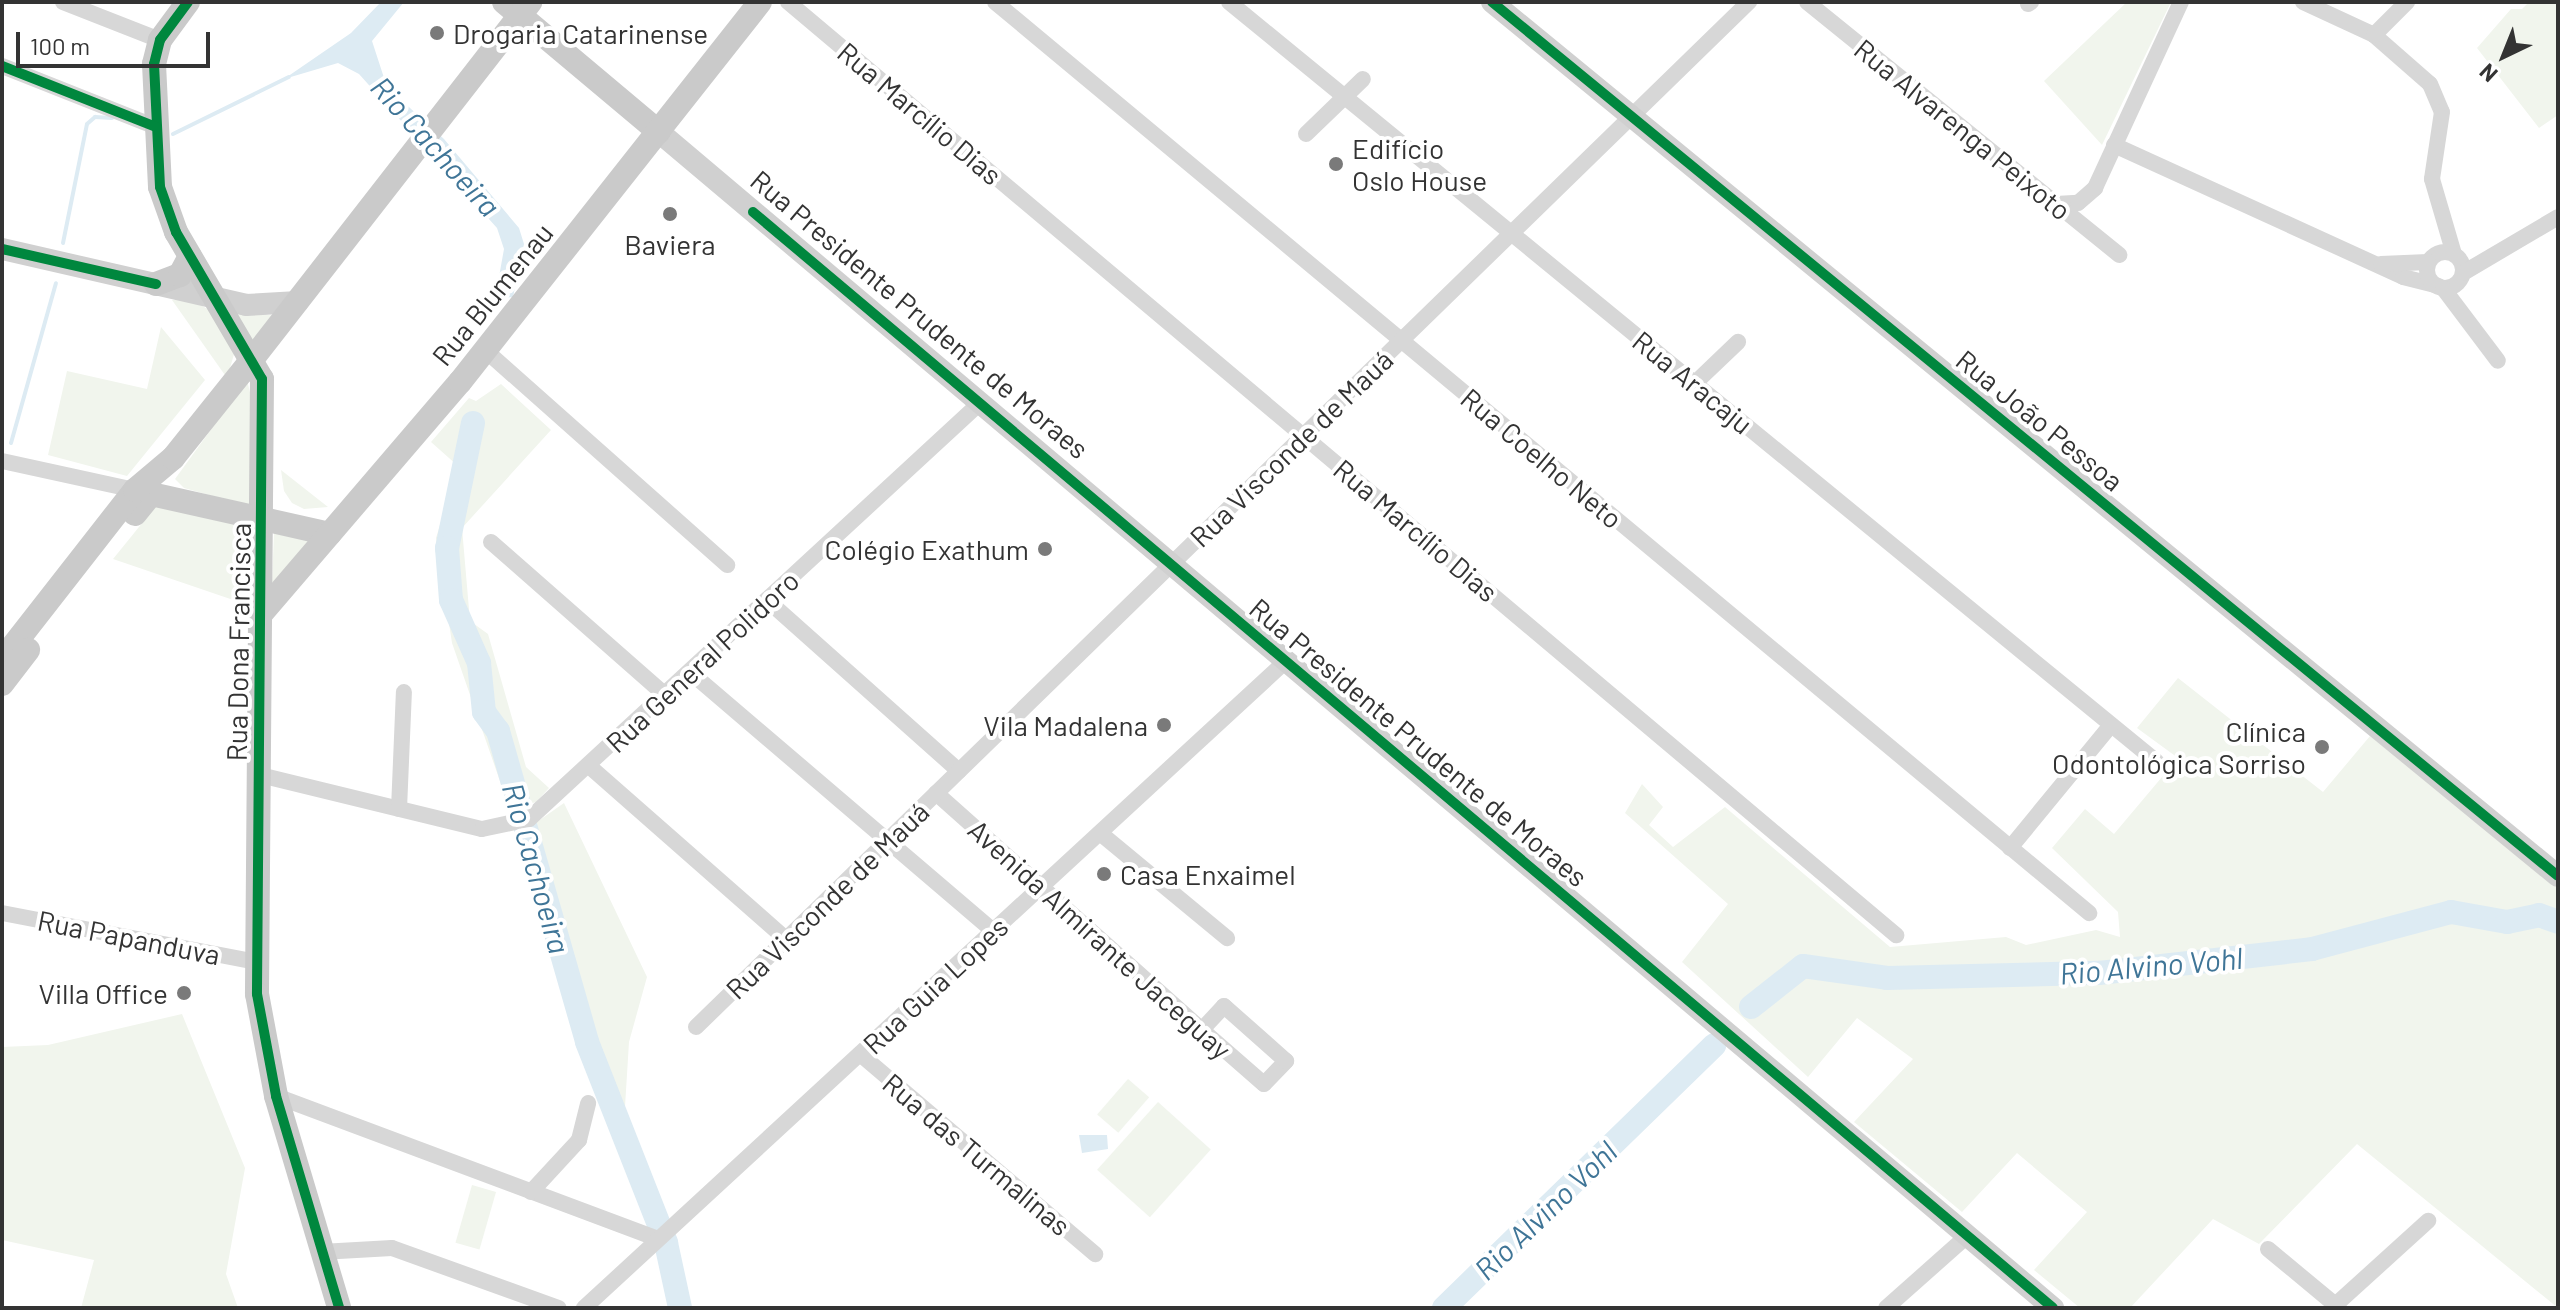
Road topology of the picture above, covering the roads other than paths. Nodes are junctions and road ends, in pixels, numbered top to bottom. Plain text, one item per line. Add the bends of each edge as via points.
1 (63, 2) edge
2 (188, 2) edge
3 (760, 2) edge
4 (788, 2) edge
5 (995, 2) edge
6 (1229, 2) edge
7 (1492, 2) edge
8 (1749, 2) edge
9 (1807, 2) edge
10 (2181, 2) edge
11 (2303, 2) edge
12 (2407, 2) edge
13 (518, 6) edge
14 (2374, 35) junction
15 (160, 40) junction
16 (2, 66) edge
17 (1363, 79) dead end
18 (1345, 97) junction
19 (1632, 117) junction
20 (156, 127) junction
21 (659, 132) junction
22 (1306, 134) dead end
23 (2114, 145) junction
24 (2056, 204) junction
25 (2441, 216) junction
26 (2558, 217) edge
27 (1511, 234) junction
28 (2, 249) edge
29 (2119, 255) dead end
30 (190, 256) junction
31 (2433, 258) junction
32 (2380, 264) junction
33 (2460, 266) junction
34 (156, 284) junction
35 (2440, 287) junction
36 (217, 298) junction
37 (298, 302) junction
38 (2469, 325) junction
39 (1401, 341) junction
40 (1738, 342) dead end
41 (485, 350) junction
42 (254, 357) junction
43 (2498, 361) dead end
44 (1694, 384) junction
45 (980, 403) junction
46 (1303, 436) junction
47 (2, 461) edge
48 (150, 494) junction
49 (263, 519) junction
50 (330, 534) junction
51 (491, 542) dead end
52 (1171, 564) junction
53 (727, 565) dead end
54 (767, 600) junction
55 (261, 614) junction
56 (2, 660) edge
57 (1286, 661) junction
58 (690, 672) junction
59 (2, 684) edge
60 (404, 692) dead end
61 (665, 695) junction
62 (2111, 725) junction
63 (2157, 762) dead end
64 (589, 766) junction
65 (959, 771) junction
66 (260, 775) junction
67 (936, 793) junction
68 (399, 809) junction
69 (1100, 833) junction
70 (887, 841) junction
71 (2010, 848) junction
72 (2558, 876) edge
73 (1041, 887) junction
74 (2, 913) edge
75 (2089, 913) dead end
76 (993, 931) junction
77 (1896, 935) dead end
78 (1227, 938) dead end
79 (786, 939) junction
80 (257, 962) junction
81 (696, 1027) dead end
82 (1202, 1030) junction
83 (860, 1054) junction
84 (276, 1096) junction
85 (588, 1103) dead end
86 (531, 1192) junction
87 (2428, 1221) dead end
88 (663, 1235) junction
89 (1967, 1236) junction
90 (2268, 1249) dead end
91 (321, 1252) junction
92 (1095, 1254) dead end
93 (594, 1306) edge
94 (2335, 1307) edge
95 (339, 1308) edge
96 (559, 1308) edge
97 (1886, 1308) edge
98 (2053, 1308) edge

1 - 15 street
2 - 15 main road, Rua Dona Francisca
3 - 21 main road, Rua Blumenau
4 - 46 street, Rua Marcílio Dias
5 - 39 street, Rua Coelho Neto
6 - 18 street, Rua Aracaju
7 - 19 main road, Rua João Pessoa
8 - 19 street, Rua Visconde de Mauá
9 - 24 street, Rua Alvarenga Peixoto
10 - 23 street
11 - 14 street
12 - 14 street
13 - 21 main road, Rua Presidente Prudente de Moraes
13 - 37 main road via 437,123
14 - 25 street via 2416,67 2440,101 2432,179
15 - 20 main road, Rua Dona Francisca via 154,64
16 - 20 street
17 - 18 street
18 - 22 street
18 - 27 street, Rua Aracaju
19 - 27 street, Rua Visconde de Mauá
19 - 72 main road, Rua João Pessoa
20 - 30 main road, Rua Dona Francisca via 164,203
21 - 41 main road, Rua Blumenau
21 - 45 main road, Rua Presidente Prudente de Moraes
23 - 24 street via 2087,198
23 - 32 street
24 - 29 street, Rua Alvarenga Peixoto
25 - 31 street
25 - 33 street
26 - 33 street via 2502,251
27 - 39 street, Rua Visconde de Mauá
27 - 44 street, Rua Aracaju
28 - 34 main road
30 - 34 main road via 180,275
30 - 36 main road, Rua Dona Francisca
31 - 32 street
31 - 33 street
31 - 35 street via 2427,273
32 - 35 street
33 - 35 street
33 - 38 street
34 - 36 main road
35 - 38 street
36 - 37 main road via 258,306
36 - 42 main road, Rua Dona Francisca
37 - 42 main road
38 - 43 street
39 - 46 street, Rua Visconde de Mauá
39 - 71 street, Rua Coelho Neto
40 - 44 street
41 - 50 main road, Rua Blumenau
41 - 53 street
42 - 48 main road
42 - 49 main road, Rua Dona Francisca via 265,401
44 - 62 street, Rua Aracaju
45 - 52 main road, Rua Presidente Prudente de Moraes
45 - 54 street, Rua General Polidoro
46 - 52 street, Rua Visconde de Mauá
46 - 77 street, Rua Marcílio Dias
47 - 48 street
48 - 49 main road
48 - 56 main road
48 - 59 main road
49 - 50 main road
49 - 55 main road, Rua Dona Francisca
50 - 55 main road, Rua Blumenau
51 - 61 street
52 - 57 main road, Rua Presidente Prudente de Moraes
52 - 65 street, Rua Visconde de Mauá
54 - 58 street, Rua General Polidoro
54 - 65 street
55 - 66 main road, Rua Dona Francisca
57 - 69 street, Rua Guia Lopes
57 - 89 main road, Rua Presidente Prudente de Moraes
58 - 61 street, Rua General Polidoro
58 - 70 street
60 - 68 street
61 - 64 street, Rua General Polidoro
62 - 63 street, Rua Aracaju
62 - 71 street
64 - 68 street, Rua General Polidoro via 524,821 482,829
64 - 79 street
65 - 67 street, Rua Visconde de Mauá
66 - 68 street
66 - 80 main road, Rua Dona Francisca
67 - 70 street, Rua Visconde de Mauá
67 - 73 street, Avenida Almirante Jaceguay
69 - 73 street, Rua Guia Lopes
69 - 78 street
70 - 76 street
70 - 79 street, Rua Visconde de Mauá
71 - 75 street, Rua Coelho Neto
73 - 76 street, Rua Guia Lopes
73 - 82 street, Avenida Almirante Jaceguay
74 - 80 street, Rua Papanduva
76 - 83 street, Rua Guia Lopes
79 - 81 street, Rua Visconde de Mauá
80 - 84 main road, Rua Dona Francisca via 260,1016
82 - 82 street, Avenida Almirante Jaceguay via 1264,1084 1286,1061 1224,1006
83 - 88 street, Rua Guia Lopes
83 - 92 street, Rua das Turmalinas
84 - 86 street
84 - 91 main road, Rua Dona Francisca
85 - 86 street via 579,1140
86 - 88 street
87 - 94 street
88 - 93 street, Rua Guia Lopes
89 - 97 street
89 - 98 main road, Rua Presidente Prudente de Moraes
90 - 94 street
91 - 95 main road, Rua Dona Francisca
91 - 96 street via 392,1248

